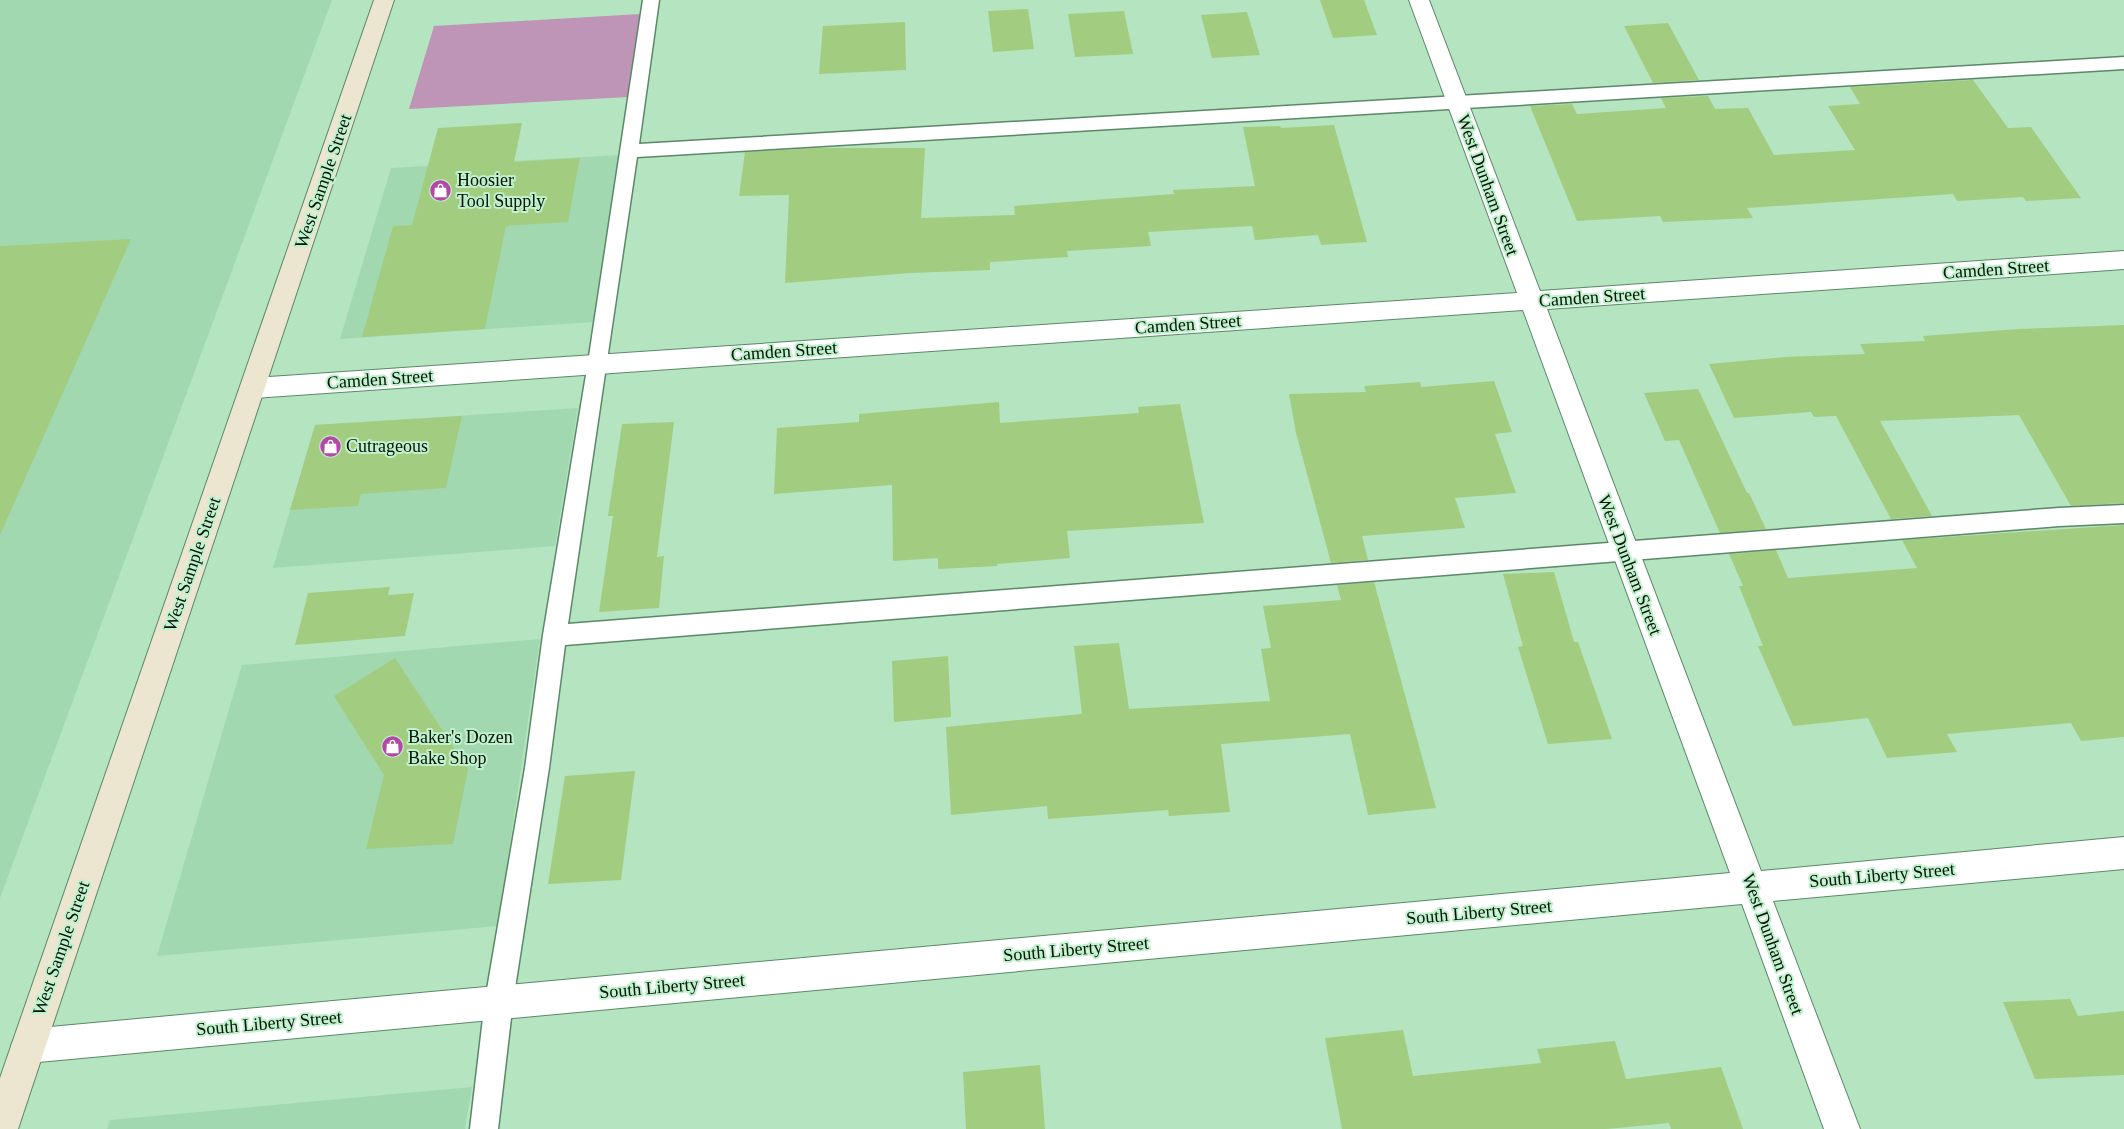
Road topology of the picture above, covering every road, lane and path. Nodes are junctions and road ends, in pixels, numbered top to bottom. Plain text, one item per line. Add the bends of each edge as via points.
1 (389, 0) edge
2 (651, 0) edge
3 (1419, 0) edge
4 (2124, 64) edge
5 (1458, 103) junction
6 (630, 151) junction
7 (2124, 260) edge
8 (1530, 301) junction
9 (598, 363) junction
10 (253, 388) junction
11 (2124, 514) edge
12 (1625, 553) junction
13 (555, 635) junction
14 (2124, 853) edge
15 (1752, 886) junction
16 (500, 1001) junction
17 (28, 1046) junction
18 (0, 1129) edge
19 (484, 1129) edge
20 (1842, 1129) edge

1 - 10 main road, West Sample Street
2 - 6 lane
3 - 5 street, West Dunham Street
4 - 5 lane
5 - 6 lane
5 - 8 street, West Dunham Street
6 - 9 lane
7 - 8 street, Camden Street
8 - 9 street, Camden Street
8 - 12 street, West Dunham Street
9 - 10 street, Camden Street
9 - 13 lane
10 - 17 main road, West Sample Street
11 - 12 lane
12 - 13 lane
12 - 15 street, West Dunham Street
13 - 16 lane
14 - 15 street, South Liberty Street
15 - 16 street, South Liberty Street
15 - 20 street, West Dunham Street
16 - 17 street, South Liberty Street
16 - 19 lane
17 - 18 main road, West Sample Street

